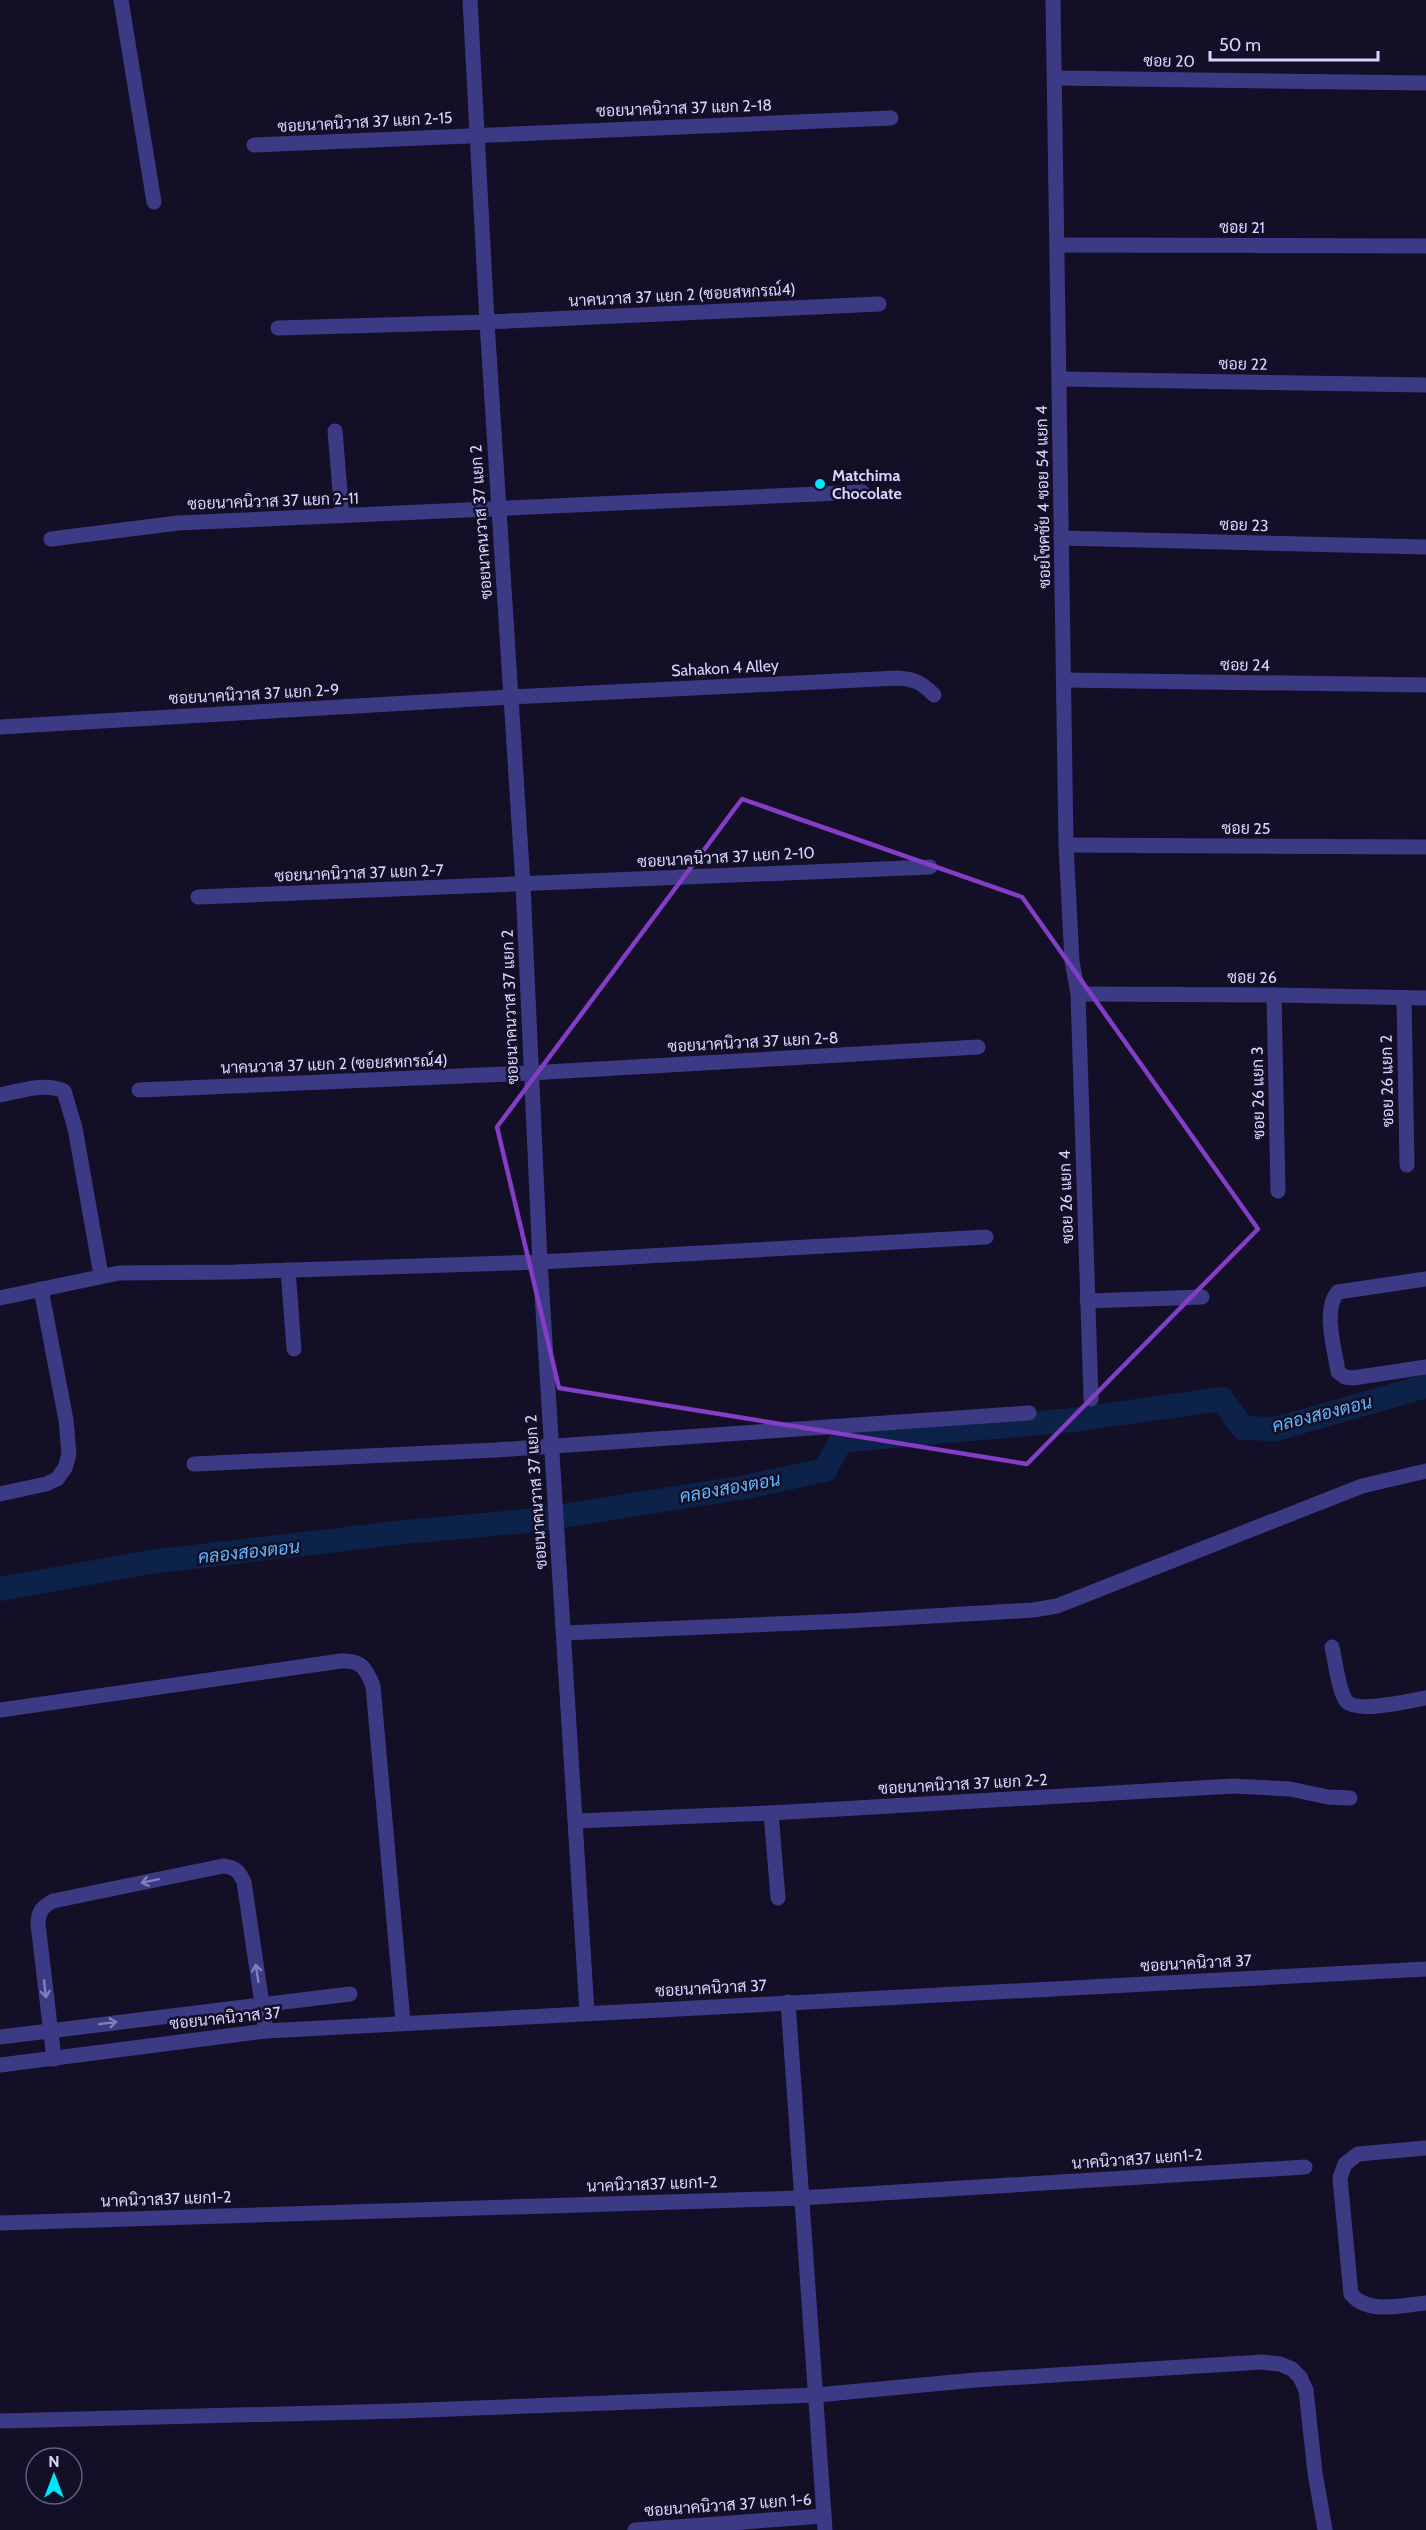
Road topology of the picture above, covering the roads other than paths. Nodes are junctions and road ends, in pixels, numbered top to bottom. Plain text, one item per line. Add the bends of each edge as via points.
1 (121, 0) edge
2 (470, 0) edge
3 (1053, 0) edge
4 (1056, 78) junction
5 (1426, 83) edge
6 (891, 118) dead end
7 (479, 134) junction
8 (254, 145) dead end
9 (154, 202) dead end
10 (1058, 245) junction
11 (1426, 246) edge
12 (879, 304) dead end
13 (487, 322) junction
14 (278, 328) dead end
15 (1060, 380) junction
16 (1426, 385) edge
17 (335, 431) dead end
18 (862, 492) dead end
19 (498, 509) junction
20 (342, 516) junction
21 (1061, 538) junction
22 (51, 539) dead end
23 (1426, 547) edge
24 (1063, 680) junction
25 (1426, 685) edge
26 (934, 695) dead end
27 (511, 697) junction
28 (0, 727) edge
29 (1066, 845) junction
30 (1426, 847) edge
31 (930, 867) dead end
32 (522, 885) junction
33 (198, 897) dead end
34 (1078, 994) junction
35 (1274, 994) junction
36 (1404, 998) junction
37 (1426, 998) edge
38 (978, 1047) dead end
39 (531, 1073) junction
40 (139, 1090) dead end
41 (0, 1095) edge
42 (1407, 1164) dead end
43 (1278, 1191) dead end
44 (986, 1237) dead end
45 (540, 1262) junction
46 (288, 1270) junction
47 (101, 1275) junction
48 (1426, 1279) edge
49 (41, 1289) junction
50 (0, 1298) edge
51 (1202, 1298) dead end
52 (1087, 1301) junction
53 (294, 1349) dead end
54 (1426, 1367) edge
55 (1091, 1399) dead end
56 (1029, 1413) dead end
57 (551, 1445) junction
58 (194, 1464) dead end
59 (1426, 1471) edge
60 (0, 1494) edge
61 (564, 1633) junction
62 (1332, 1647) dead end
63 (1426, 1698) edge
64 (0, 1710) edge
65 (1350, 1798) dead end
66 (771, 1813) junction
67 (576, 1821) junction
68 (778, 1898) dead end
69 (1426, 1969) edge
70 (350, 1994) dead end
71 (788, 2002) junction
72 (262, 2004) junction
73 (587, 2012) junction
74 (403, 2022) junction
75 (50, 2030) junction
76 (266, 2031) junction
77 (0, 2037) edge
78 (54, 2059) junction
79 (0, 2066) edge
80 (1426, 2148) edge
81 (1305, 2167) dead end
82 (800, 2198) junction
83 (0, 2223) edge
84 (1426, 2303) edge
85 (817, 2395) junction
86 (0, 2421) edge
87 (824, 2523) edge
88 (635, 2530) edge
89 (1325, 2530) edge

1 - 9 street
2 - 7 street, ซอยนาคนวาส 37 แยก 2
3 - 4 street, ซอยโชคชัย 4 ซอย 54 แยก 4
4 - 5 street, ซอย 20
4 - 10 street, ซอยโชคชัย 4 ซอย 54 แยก 4
6 - 7 street, ซอยนาคนิวาส 37 แยก 2-18
7 - 8 street, ซอยนาคนิวาส 37 แยก 2-15
7 - 13 street, ซอยนาคนวาส 37 แยก 2
10 - 11 street, ซอย 21
10 - 15 street, ซอยโชคชัย 4 ซอย 54 แยก 4
12 - 13 street, นาคนวาส 37 แยก 2 (ซอยสหกรณ์4)
13 - 14 street, นาคนวาส 37 แยก 2 (ซอยสหกรณ์4)
13 - 19 street, ซอยนาคนวาส 37 แยก 2
15 - 16 street, ซอย 22
15 - 21 street, ซอยโชคชัย 4 ซอย 54 แยก 4
17 - 20 street
18 - 19 street
19 - 20 street, ซอยนาคนิวาส 37 แยก 2-11
19 - 27 street, ซอยนาคนวาส 37 แยก 2
20 - 22 street, ซอยนาคนิวาส 37 แยก 2-11 via 178,523
21 - 23 street, ซอย 23
21 - 24 street, ซอยโชคชัย 4 ซอย 54 แยก 4
24 - 25 street, ซอย 24
24 - 29 street, ซอยโชคชัย 4 ซอย 54 แยก 4
26 - 27 street, Sahakon 4 Alley via 914,679 898,678
27 - 28 street, ซอยนาคนิวาส 37 แยก 2-9
27 - 32 street, ซอยนาคนวาส 37 แยก 2
29 - 30 street, ซอย 25
29 - 34 street, ซอยโชคชัย 4 ซอย 54 แยก 4 via 1072,961
31 - 32 street, ซอยนาคนิวาส 37 แยก 2-10
32 - 33 street, ซอยนาคนิวาส 37 แยก 2-7
32 - 39 street, ซอยนาคนวาส 37 แยก 2
34 - 35 street, ซอย 26
34 - 52 street, ซอย 26 แยก 4
35 - 36 street, ซอย 26
35 - 43 street, ซอย 26 แยก 3
36 - 37 street, ซอย 26
36 - 42 street, ซอย 26 แยก 2
38 - 39 street, ซอยนาคนิวาส 37 แยก 2-8
39 - 40 street, นาคนวาส 37 แยก 2 (ซอยสหกรณ์4)
39 - 45 street, ซอยนาคนวาส 37 แยก 2
41 - 47 street via 43,1087 64,1091 75,1128
44 - 45 street
45 - 46 street
45 - 57 street, ซอยนาคนวาส 37 แยก 2
46 - 47 street
46 - 53 street
47 - 49 street
48 - 54 street via 1338,1292 1329,1309 1338,1372 1345,1377
49 - 50 street
49 - 60 street via 69,1454 57,1479
51 - 52 street
52 - 55 street, ซอย 26 แยก 4
56 - 57 street
57 - 58 street
57 - 61 street, ซอยนาคนวาส 37 แยก 2
59 - 61 street via 1362,1486 1057,1606 847,1621
61 - 67 street, ซอยนาคนวาส 37 แยก 2
62 - 63 street via 1347,1702 1377,1706
64 - 74 street via 341,1661 361,1664 373,1686
65 - 66 street, ซอยนาคนิวาส 37 แยก 2-2 via 1233,1786
66 - 67 street, ซอยนาคนิวาส 37 แยก 2-2
66 - 68 street
67 - 73 street, ซอยนาคนวาส 37 แยก 2
69 - 71 street, ซอยนาคนิวาส 37
70 - 72 street
71 - 73 street, ซอยนาคนิวาส 37
71 - 82 street
75 -> 72 street
72 -> 75 street via 243,1882 239,1872 223,1866 43,1906 38,1924
72 - 76 street
73 - 74 street, ซอยนาคนิวาส 37
74 - 76 street, ซอยนาคนิวาส 37
75 - 77 street
75 - 78 street
76 - 78 street, ซอยนาคนิวาส 37
78 - 79 street, ซอยนาคนิวาส 37
80 - 84 street via 1358,2154 1346,2164 1340,2178 1351,2294 1360,2303 1378,2307
81 - 82 street, นาคนิวาส37 แยก1-2
82 - 83 street, นาคนิวาส37 แยก1-2
82 - 85 street
85 - 86 street
85 - 87 street
85 - 89 street via 975,2380 1280,2364 1300,2376 1306,2390
87 - 88 street, ซอยนาคนิวาส 37 แยก 1-6

